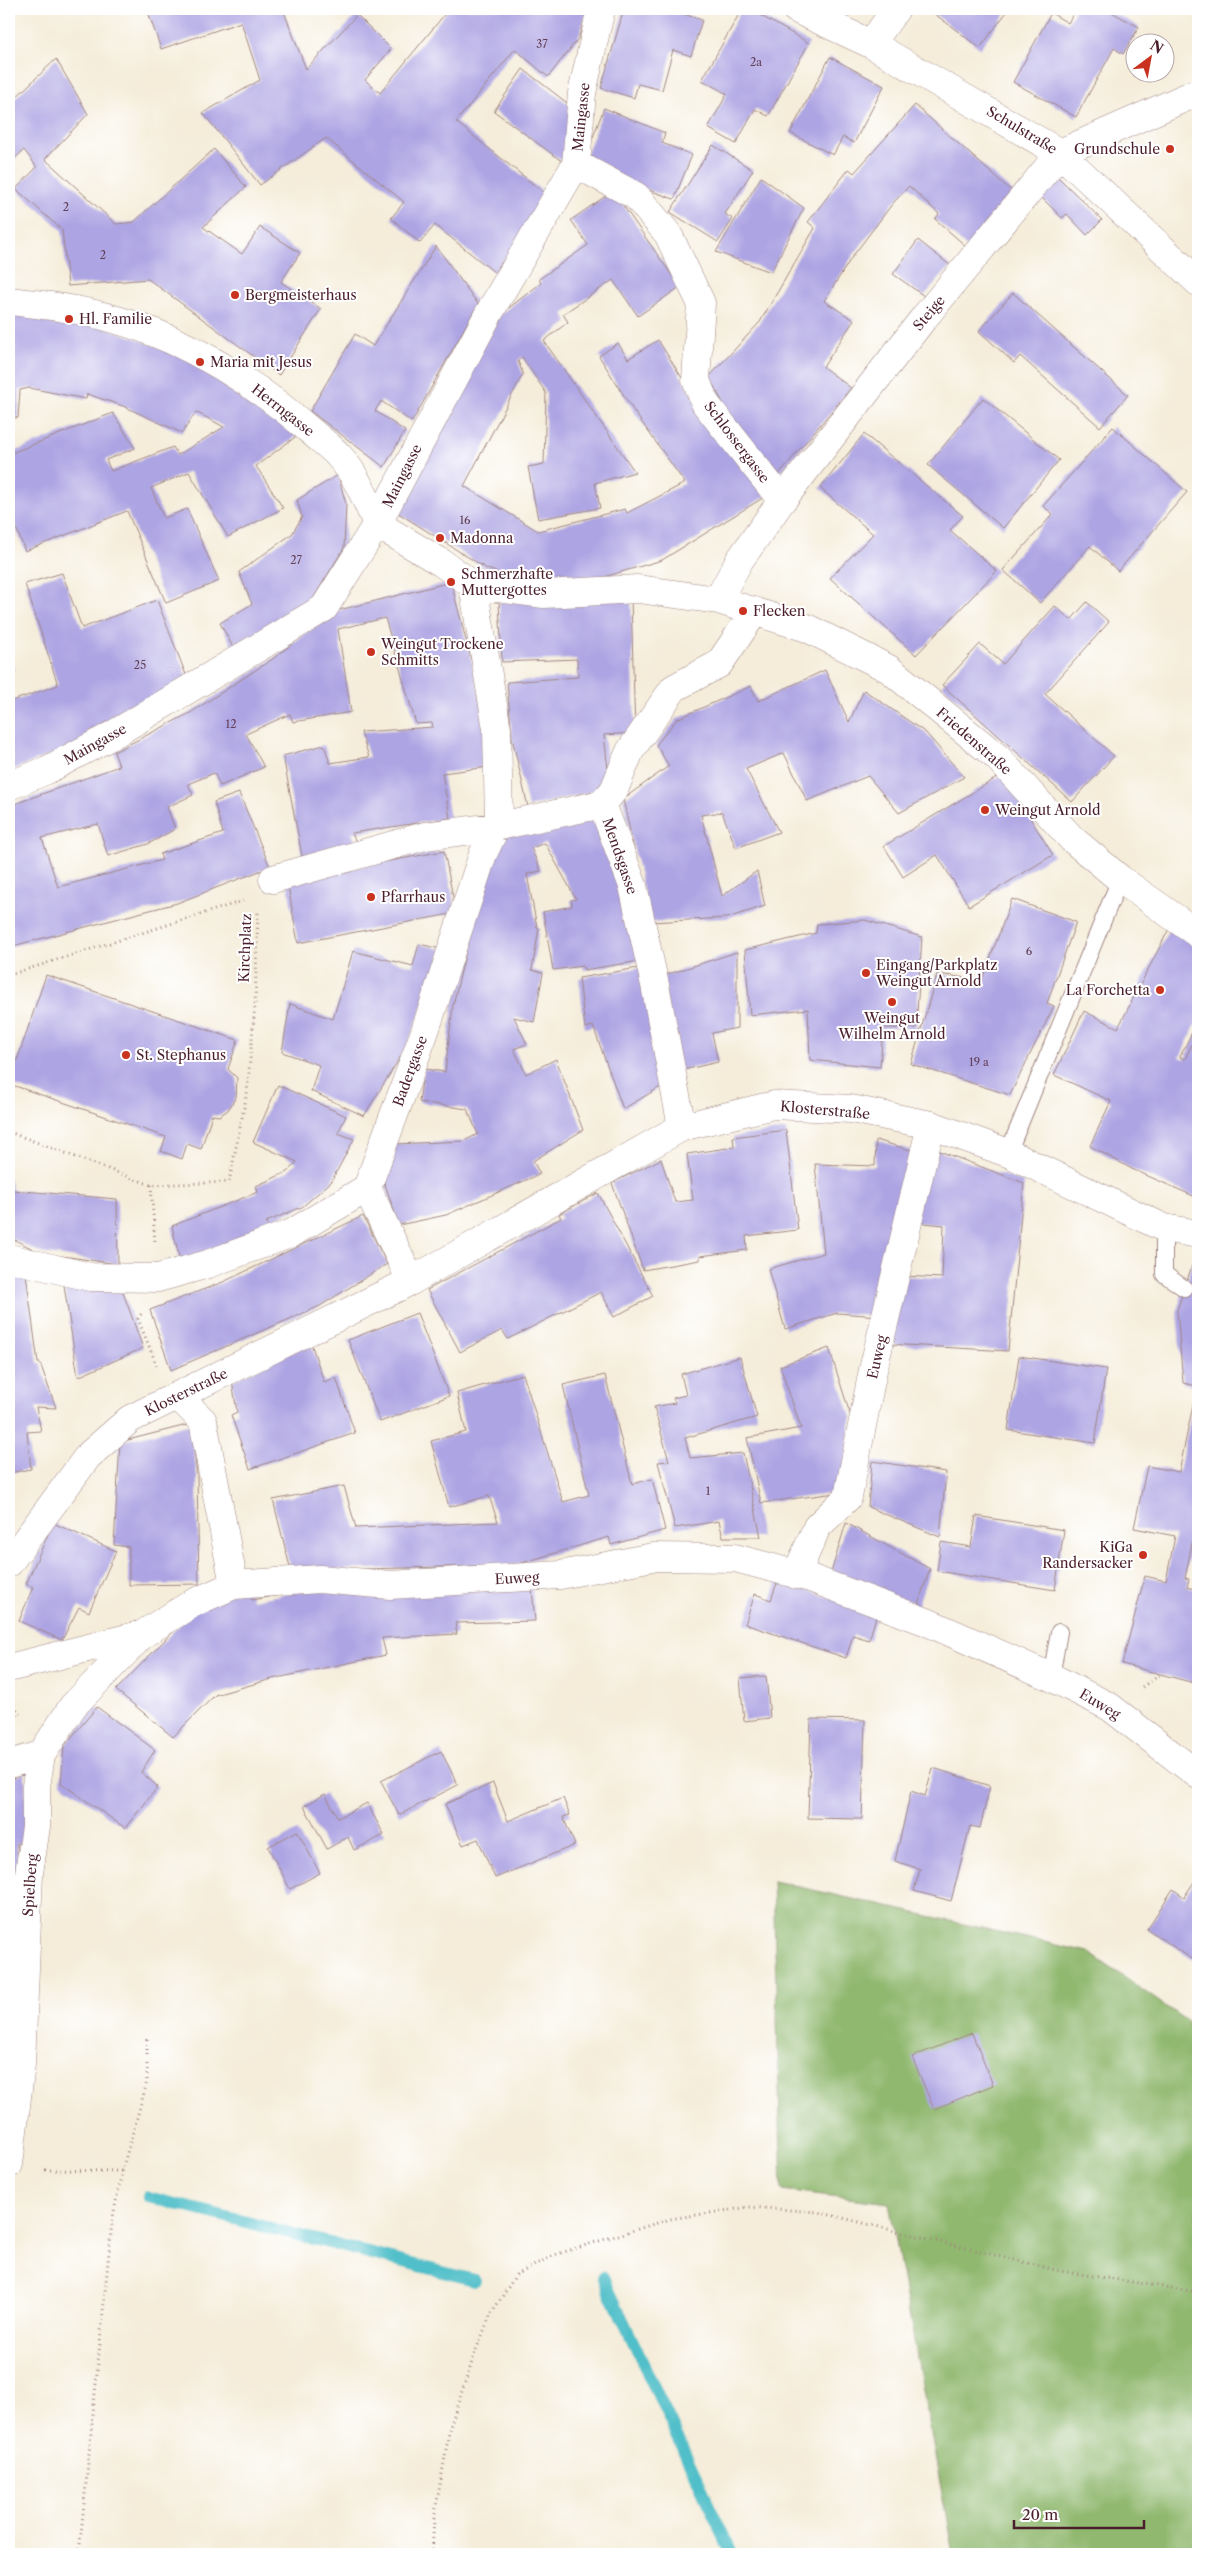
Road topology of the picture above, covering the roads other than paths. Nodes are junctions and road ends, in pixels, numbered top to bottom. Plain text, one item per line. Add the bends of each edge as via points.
1 (602, 9) edge
2 (796, 9) edge
3 (896, 9) edge
4 (871, 44) junction
5 (1198, 92) edge
6 (1060, 153) junction
7 (576, 164) junction
8 (1198, 282) edge
9 (9, 301) edge
10 (780, 503) junction
11 (377, 524) junction
12 (473, 585) junction
13 (718, 600) junction
14 (755, 611) junction
15 (9, 786) edge
16 (602, 804) junction
17 (495, 827) junction
18 (273, 879) dead end
19 (1120, 879) junction
20 (1198, 934) edge
21 (930, 1125) junction
22 (682, 1126) junction
23 (1008, 1153) junction
24 (367, 1188) junction
25 (1164, 1228) junction
26 (1198, 1234) edge
27 (9, 1258) edge
28 (411, 1281) junction
29 (1184, 1288) dead end
30 (174, 1398) junction
31 (9, 1562) edge
32 (796, 1575) junction
33 (234, 1585) junction
34 (1059, 1632) dead end
35 (143, 1634) junction
36 (9, 1668) edge
37 (1050, 1677) junction
38 (41, 1755) junction
39 (9, 1764) edge
40 (1198, 1775) edge
41 (9, 2164) edge

1 - 7 street, Maingasse via 582,93
2 - 4 street, Schulstraße
3 - 4 street
4 - 6 street, Schulstraße
5 - 6 street, Steige
6 - 8 street, Schulstraße
6 - 10 street, Steige via 910,335
7 - 10 street, Schlossergasse via 636,196 668,234 701,303 696,380 705,403 777,494
7 - 11 street, Maingasse via 489,313
9 - 11 street, Herrngasse via 64,308 118,320 183,346 235,375 284,407 339,455 360,484
10 - 13 street, Steige via 738,560
11 - 12 street
11 - 15 street, Maingasse via 324,608 110,737
12 - 13 street via 544,594 638,590
12 - 17 street, Badergasse via 497,729 499,821
13 - 14 street, Friedenstraße
14 - 16 street, Mendsgasse via 719,664 674,688 630,751 614,790
14 - 19 street, Friedenstraße via 808,628 888,669 998,757 1072,839
16 - 17 street
16 - 22 street, Mendsgasse via 633,886
17 - 18 street via 424,836
17 - 24 street, Badergasse via 483,854 425,1032
19 - 20 street, Friedenstraße
19 - 23 lane
21 - 22 street, Klosterstraße via 851,1109 774,1105
21 - 23 street, Klosterstraße
21 - 32 street, Euweg via 873,1370 848,1497 817,1527
22 - 28 street, Klosterstraße
23 - 25 street, Klosterstraße
24 - 27 street via 292,1233 208,1264 158,1278 90,1277
24 - 28 street
25 - 26 street, Klosterstraße
25 - 29 lane via 1164,1274
28 - 30 street, Klosterstraße
30 - 31 street, Klosterstraße via 130,1419 88,1456
30 - 33 street via 203,1421
32 - 33 street, Euweg via 735,1558 653,1557 560,1575 390,1585 319,1579
32 - 37 street, Euweg via 927,1622
33 - 35 street via 194,1603
34 - 37 lane
35 - 36 street
35 - 38 street, Spielberg via 73,1706
37 - 40 street, Euweg via 1110,1707
38 - 39 street
38 - 41 street, Spielberg via 29,1873 21,2064

